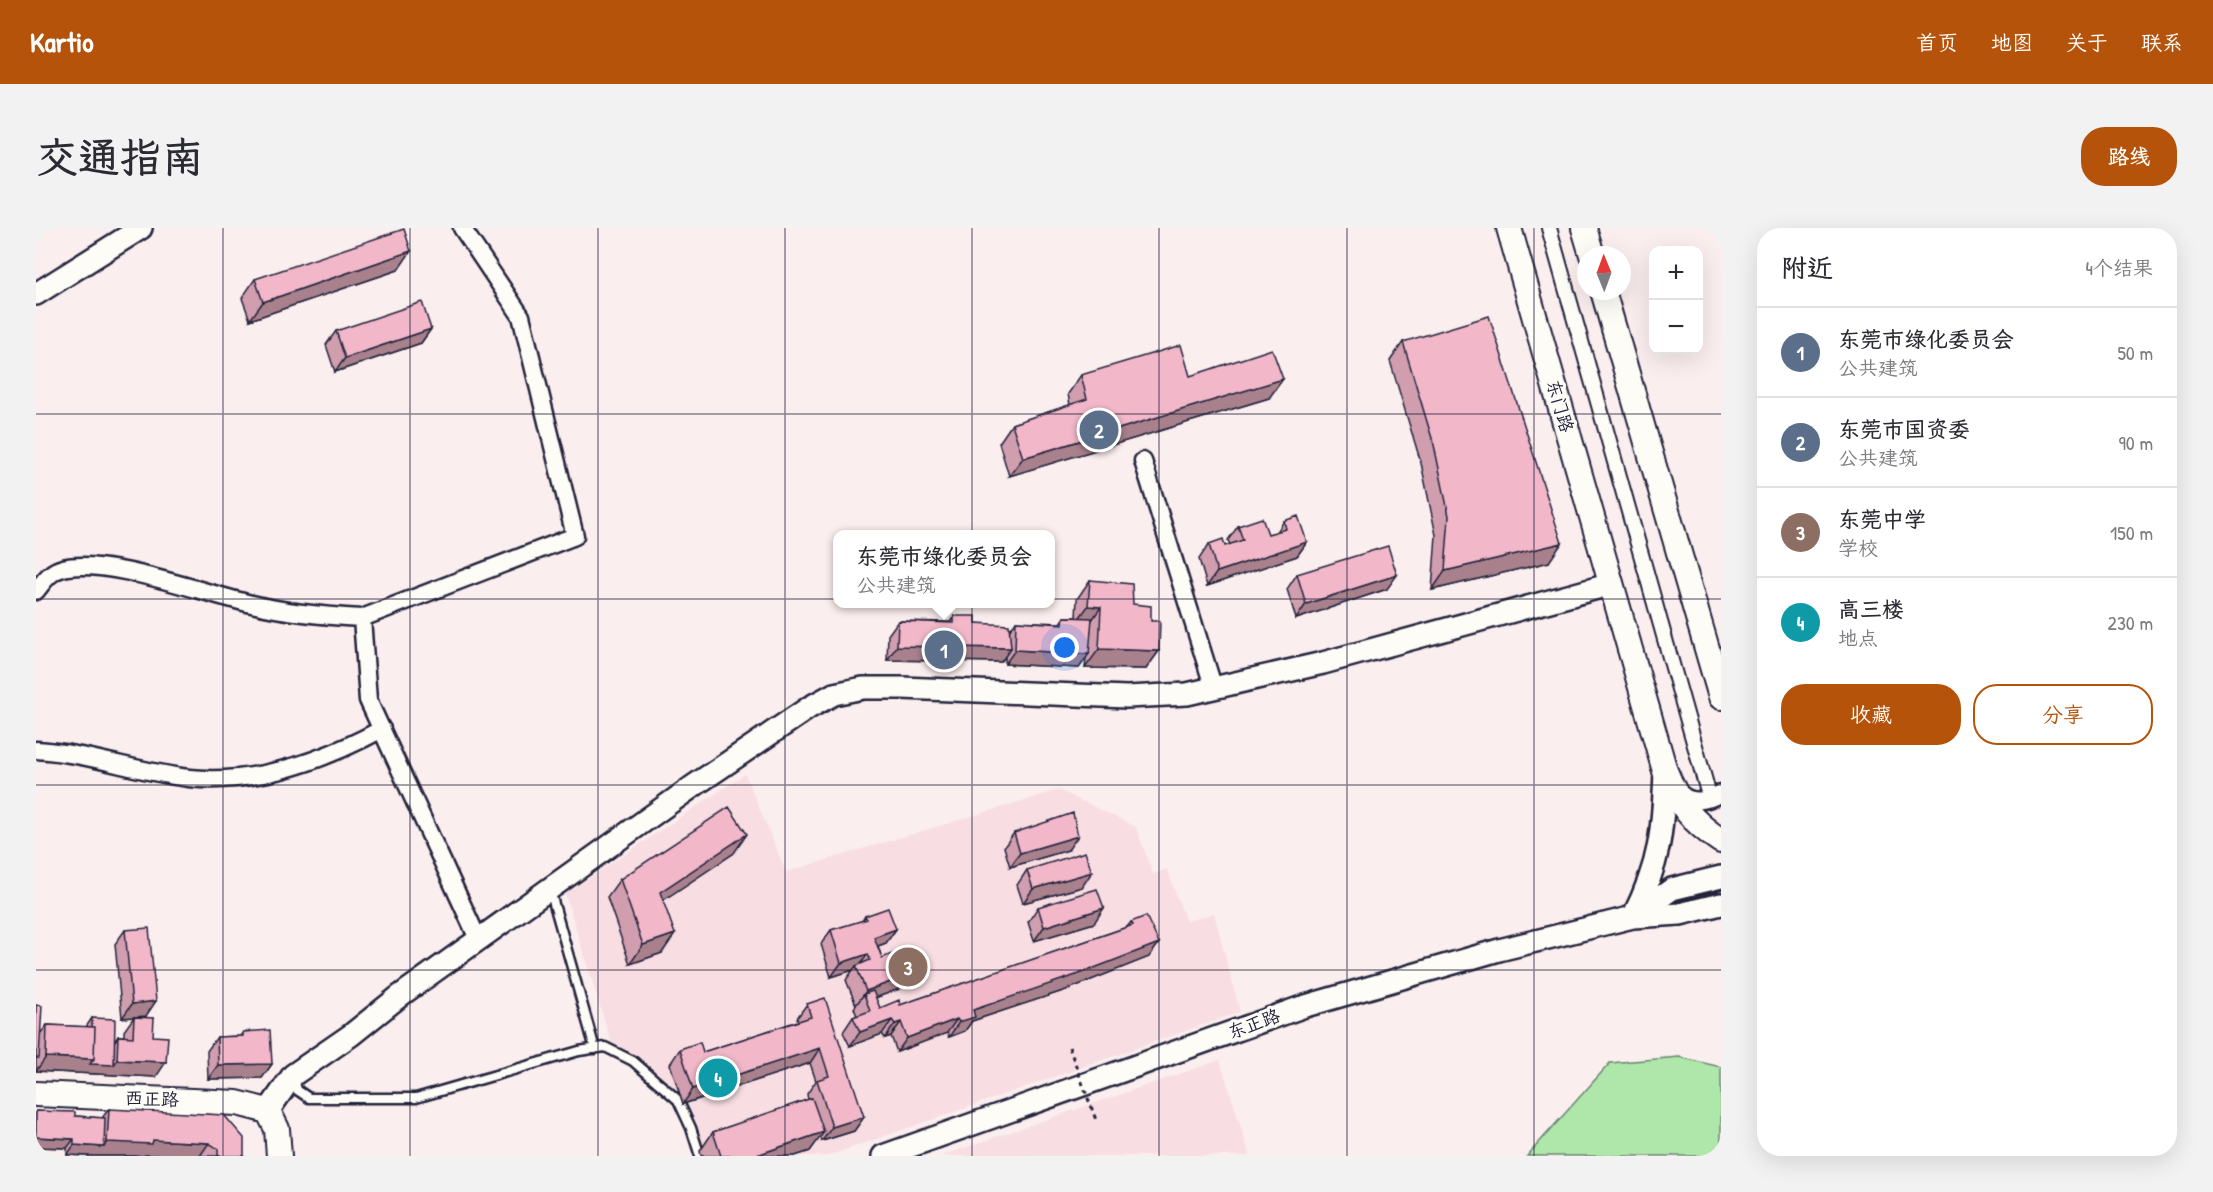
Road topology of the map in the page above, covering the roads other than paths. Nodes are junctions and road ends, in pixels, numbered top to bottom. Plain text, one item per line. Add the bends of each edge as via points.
1 (141, 228) edge
2 (462, 228) edge
3 (1509, 228) edge
4 (1549, 228) edge
5 (1584, 228) edge
6 (1589, 246) edge
7 (36, 294) edge
8 (1606, 300) edge
9 (1143, 461) dead end
10 (1612, 584) junction
11 (36, 591) edge
12 (362, 618) junction
13 (1214, 689) junction
14 (1721, 697) edge
15 (382, 729) junction
16 (36, 750) edge
17 (1665, 771) junction
18 (1716, 796) edge
19 (1721, 841) edge
20 (1721, 877) edge
21 (549, 887) junction
22 (1721, 904) edge
23 (1633, 917) junction
24 (478, 939) junction
25 (595, 1049) junction
26 (293, 1075) junction
27 (36, 1094) edge
28 (268, 1111) junction
29 (279, 1156) edge
30 (700, 1156) edge
31 (884, 1156) edge

1 - 7 street
2 - 12 street via 521,316 575,536
3 - 10 main road, 东门路
4 - 18 street
5 - 6 main road
8 - 14 main road
9 - 13 street
10 - 13 street
10 - 17 main road, 东门路
11 - 12 street via 47,576 62,568 86,566 119,570 253,605
12 - 15 street via 368,700
13 - 21 street via 1127,697 902,688 863,688 834,694 810,706
15 - 16 street via 333,755 297,768 242,777 190,778 61,751
15 - 24 street
17 - 18 street via 1679,793 1700,802
17 - 19 main road, 东门路 via 1676,799 1690,817
17 - 23 street via 1658,858
20 - 23 street via 1672,889
21 - 24 street
21 - 25 lane
22 - 23 street via 1680,914
23 - 31 street, 东正路 via 1499,950 1302,1007
24 - 26 street
25 - 26 lane via 416,1098 309,1098 297,1090
25 - 30 lane via 605,1047 633,1061 678,1100
26 - 28 street
27 - 28 main road, 西正路 via 237,1103
28 - 29 main road via 278,1129

